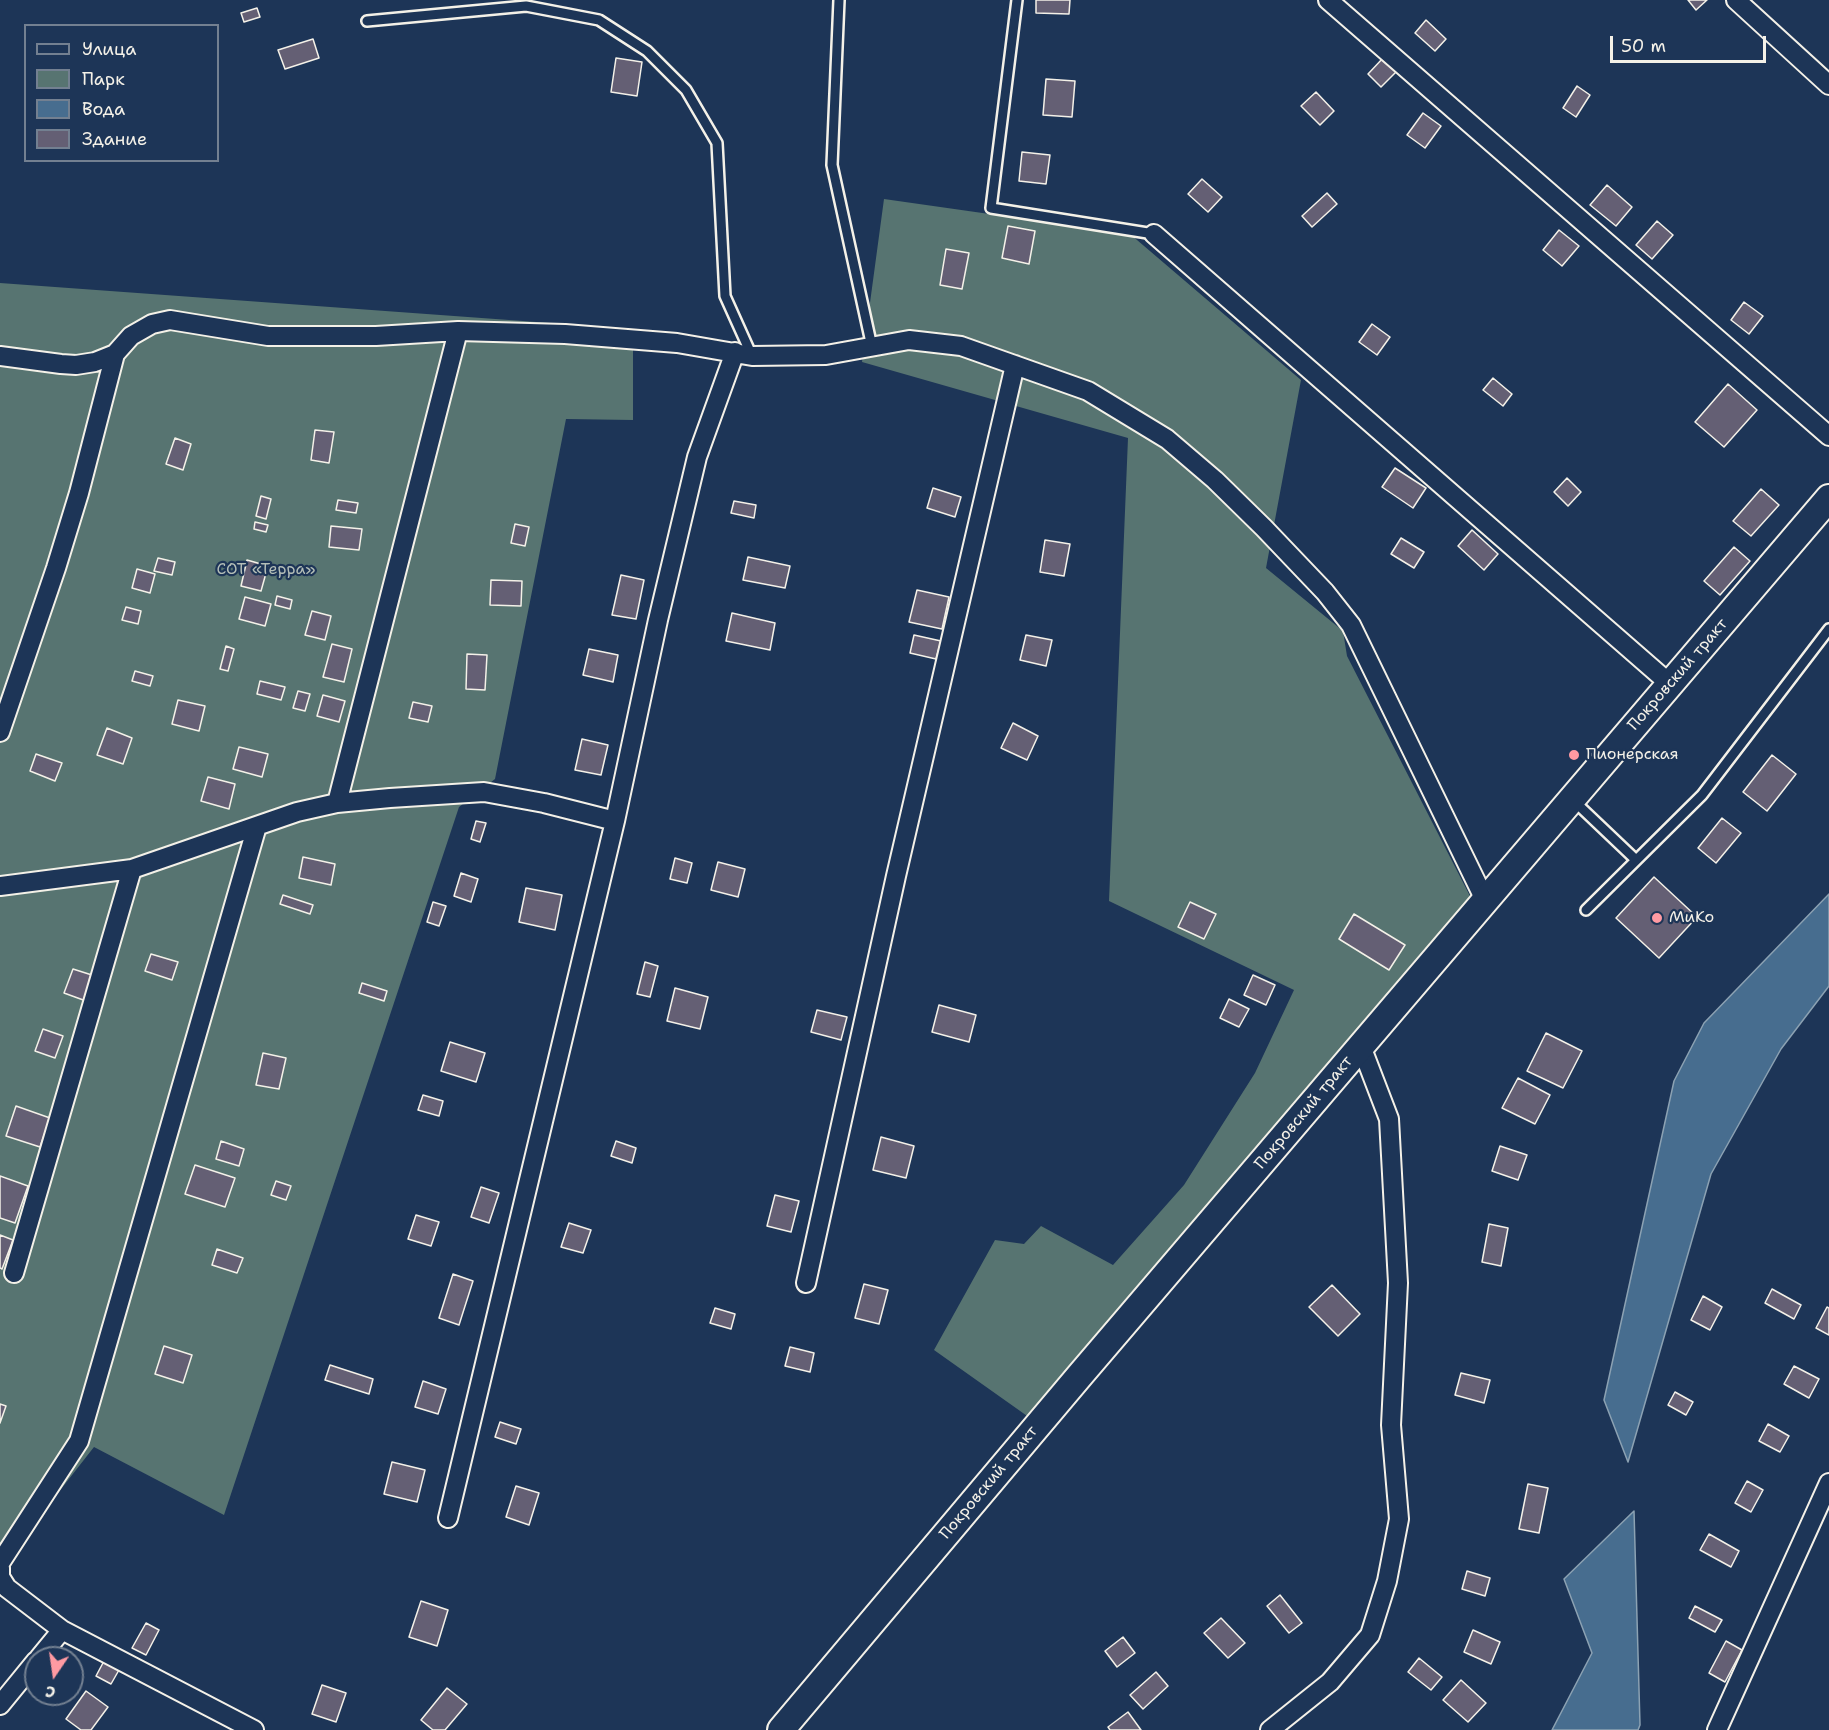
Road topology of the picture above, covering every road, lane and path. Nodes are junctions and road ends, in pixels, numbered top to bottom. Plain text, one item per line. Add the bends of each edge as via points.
1 (839, 0) edge
2 (1017, 0) edge
3 (1328, 0) edge
4 (1736, 0) edge
5 (368, 21) dead end
6 (1829, 85) edge
7 (1154, 234) joint
8 (458, 331) junction
9 (872, 347) junction
10 (115, 354) junction
11 (744, 354) junction
12 (0, 356) edge
13 (1015, 365) junction
14 (1829, 436) edge
15 (1829, 498) edge
16 (1829, 629) edge
17 (1670, 684) junction
18 (0, 732) edge
19 (1572, 799) junction
20 (337, 803) junction
21 (615, 820) junction
22 (257, 826) junction
23 (1635, 859) junction
24 (132, 869) junction
25 (0, 886) edge
26 (1485, 900) junction
27 (1586, 910) dead end
28 (1361, 1046) junction
29 (14, 1273) dead end
30 (806, 1283) dead end
31 (1829, 1483) edge
32 (448, 1518) dead end
33 (0, 1563) edge
34 (0, 1568) edge
35 (62, 1630) junction
36 (49, 1646) edge
37 (24, 1676) edge
38 (0, 1705) edge
39 (254, 1730) edge
40 (781, 1730) edge
41 (1270, 1730) edge
42 (1717, 1730) edge

1 - 9 lane via 832,165
2 - 7 lane via 991,208
3 - 14 street
4 - 6 street
5 - 11 lane via 526,6 599,20 647,51 686,90 717,143 725,296
7 - 17 street
8 - 10 street via 268,336 170,320 152,324 131,336
8 - 11 street via 566,333 677,343
8 - 20 street
9 - 11 street via 826,355
9 - 13 street via 909,340 961,346
10 - 12 street via 76,365
10 - 18 street via 79,493
11 - 21 street via 697,457
13 - 26 street via 1088,391 1167,439 1240,504 1325,592 1351,625
13 - 30 street
15 - 17 main road, Покровский тракт
16 - 23 lane via 1702,795
17 - 19 main road, Покровский тракт
19 - 23 lane
19 - 26 main road, Покровский тракт
20 - 21 street via 484,792
20 - 22 street
21 - 32 street
22 - 24 street
22 - 33 street via 79,1441
23 - 27 lane
24 - 25 street
24 - 29 street
26 - 28 main road, Покровский тракт
28 - 40 main road, Покровский тракт
28 - 41 street via 1389,1119 1398,1283 1391,1425 1399,1519 1387,1581 1370,1635 1330,1682
31 - 42 street
34 - 35 street via 7,1588
35 - 36 street
35 - 39 street
37 - 38 street

